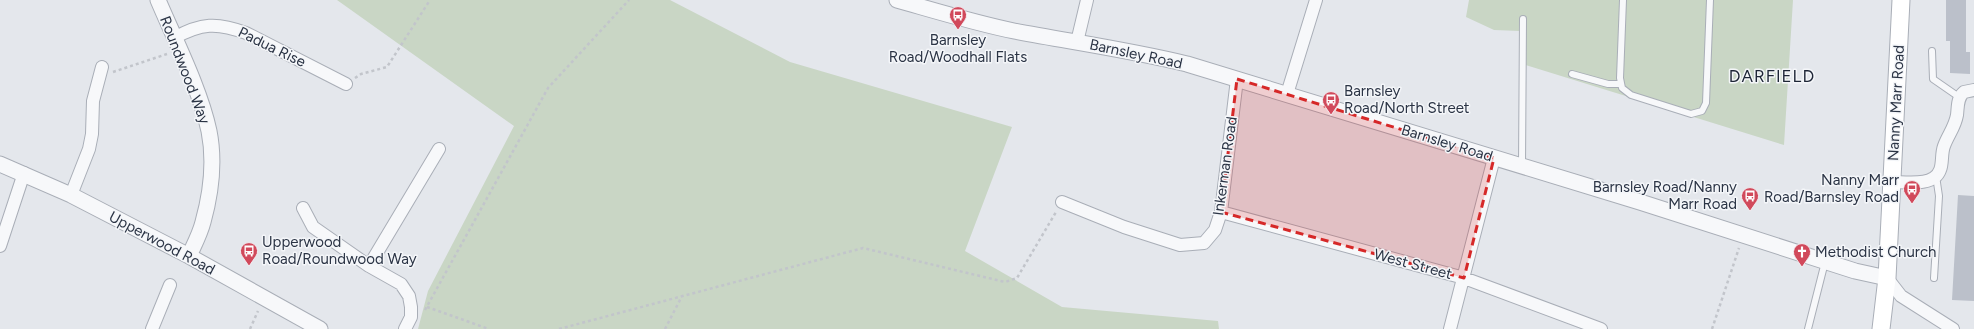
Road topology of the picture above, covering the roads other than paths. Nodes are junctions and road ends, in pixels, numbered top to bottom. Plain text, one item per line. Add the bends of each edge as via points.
1 (158, 0) edge
2 (897, 0) edge
3 (1087, 0) edge
4 (1316, 0) edge
5 (1624, 0) edge
6 (1710, 0) edge
7 (1901, 0) edge
8 (1523, 19) dead end
9 (1077, 42) junction
10 (176, 44) junction
11 (1932, 50) dead end
12 (101, 72) road end
13 (1572, 74) dead end
14 (1237, 79) junction
15 (346, 84) road end
16 (1621, 84) junction
17 (1974, 90) edge
18 (1287, 94) junction
19 (1959, 97) junction
20 (439, 149) dead end
21 (1494, 158) junction
22 (0, 164) edge
23 (1522, 166) junction
24 (24, 173) junction
25 (1936, 176) junction
26 (1892, 182) junction
27 (71, 195) junction
28 (1062, 202) road end
29 (302, 208) dead end
30 (1221, 212) junction
31 (0, 246) edge
32 (189, 256) junction
33 (1825, 261) junction
34 (369, 266) junction
35 (1464, 278) junction
36 (1888, 278) junction
37 (1934, 278) dead end
38 (170, 284) dead end
39 (152, 329) edge
40 (320, 329) edge
41 (405, 329) edge
42 (1450, 329) edge
43 (1601, 329) edge
44 (1808, 329) edge
45 (1882, 329) edge
46 (1953, 329) edge

1 - 10 street, Roundwood Way
2 - 9 street, Barnsley Road via 964,20
3 - 9 street
4 - 18 street
5 - 16 lane
6 - 16 lane via 1706,103 1702,111 1691,114 1631,95
7 - 26 main road, Nanny Marr Road
8 - 23 lane
9 - 14 street, Barnsley Road via 1145,53
10 - 15 street, Padua Rise via 202,25 230,27
10 - 32 street, Roundwood Way via 202,107 209,132 211,155 208,205
11 - 19 lane via 1933,79
12 - 27 street via 93,101 90,142
13 - 16 lane via 1608,84
14 - 18 street, Barnsley Road
14 - 30 street, Inkerman Road
17 - 19 street via 1964,92
18 - 21 street, Barnsley Road
19 - 25 street via 1955,124 1944,146 1940,171
20 - 34 street
21 - 23 street, Barnsley Road
21 - 35 street
22 - 24 street, Upperwood Road
23 - 33 street, Barnsley Road
24 - 27 street, Upperwood Road
24 - 31 street
25 - 26 street via 1932,180 1921,182
25 - 37 lane via 1939,196
26 - 36 main road, Nanny Marr Road
27 - 32 street, Upperwood Road
28 - 30 street, Inkerman Road via 1124,227 1180,245 1204,243 1215,230
29 - 34 street via 313,227
30 - 35 street, West Street
32 - 40 street, Upperwood Road
33 - 36 street, Barnsley Road
33 - 44 lane
34 - 41 street via 402,284 409,296 410,317
35 - 42 street
35 - 43 street, West Street
36 - 45 main road, Nanny Marr Road
36 - 46 street via 1901,296
38 - 39 street

